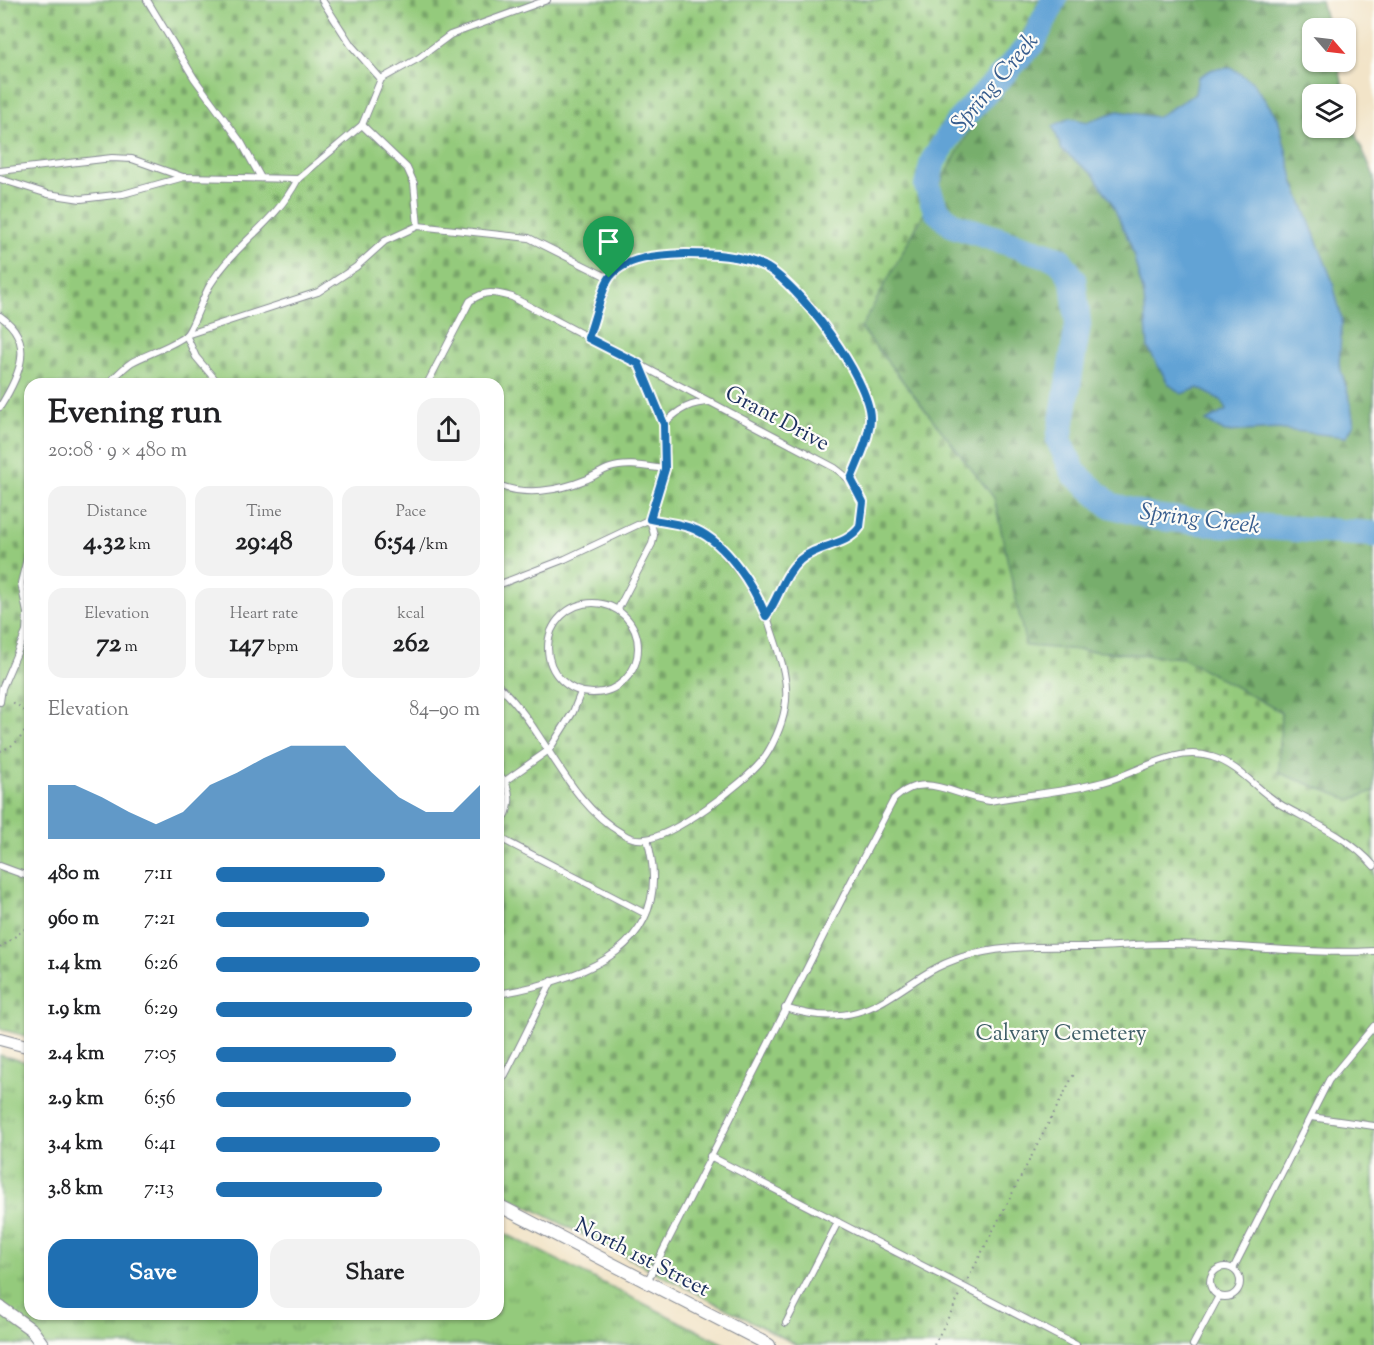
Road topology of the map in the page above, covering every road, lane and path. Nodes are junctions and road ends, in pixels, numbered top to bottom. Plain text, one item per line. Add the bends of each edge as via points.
1 (147, 0) edge
2 (322, 0) edge
3 (547, 0) edge
4 (381, 79) junction
5 (362, 125) junction
6 (0, 171) edge
7 (184, 177) junction
8 (261, 178) junction
9 (298, 179) junction
10 (0, 180) edge
11 (418, 226) junction
12 (609, 278) junction
13 (0, 316) edge
14 (186, 335) junction
15 (588, 338) junction
16 (639, 364) junction
17 (114, 378) edge
18 (214, 378) edge
19 (430, 378) edge
20 (712, 402) junction
21 (0, 407) edge
22 (664, 424) junction
23 (665, 469) junction
24 (851, 479) junction
25 (504, 486) edge
26 (650, 519) junction
27 (24, 571) edge
28 (504, 583) edge
29 (24, 598) edge
30 (618, 609) junction
31 (766, 616) junction
32 (24, 637) edge
33 (504, 691) edge
34 (580, 692) junction
35 (0, 700) edge
36 (24, 716) edge
37 (24, 735) edge
38 (549, 750) junction
39 (0, 751) edge
40 (505, 781) joint
41 (504, 814) edge
42 (647, 839) junction
43 (504, 840) edge
44 (0, 866) edge
45 (1374, 866) edge
46 (24, 875) edge
47 (646, 914) junction
48 (24, 930) edge
49 (0, 948) edge
50 (1374, 951) edge
51 (552, 981) junction
52 (504, 993) edge
53 (785, 1008) junction
54 (1374, 1026) edge
55 (0, 1039) edge
56 (24, 1045) edge
57 (1074, 1074) dead end
58 (504, 1076) edge
59 (1311, 1117) junction
60 (1374, 1126) edge
61 (710, 1155) junction
62 (504, 1208) edge
63 (838, 1222) junction
64 (1233, 1269) junction
65 (647, 1282) junction
66 (965, 1286) junction
67 (1219, 1296) junction
68 (0, 1307) edge
69 (786, 1323) dead end
70 (766, 1344) edge
71 (43, 1345) edge
72 (934, 1345) edge
73 (1076, 1345) edge
74 (1193, 1345) edge

1 - 8 lane
2 - 4 lane via 351,45
3 - 4 lane via 450,35
4 - 5 lane
5 - 9 lane
5 - 11 lane via 407,168 414,183
6 - 7 lane via 112,158 141,162
7 - 8 lane
7 - 10 lane via 123,195 81,199
8 - 9 lane
9 - 14 lane via 286,202 251,235 209,285
11 - 12 lane via 529,238
11 - 14 lane via 385,241 356,267 318,292
12 - 15 lane
12 - 24 lane via 625,265 644,259 687,254 752,261 780,277 829,334 853,369 868,401 870,419
13 - 21 lane via 20,335 22,352 11,389
14 - 17 lane via 130,363
14 - 18 lane via 196,357
15 - 16 lane, Grant Drive
15 - 19 lane, Grant Drive via 512,297 493,292 480,294 470,301
16 - 20 lane, Grant Drive
16 - 22 lane
20 - 22 lane via 686,406
20 - 24 lane, Grant Drive
22 - 23 lane
23 - 25 lane via 629,465 610,468 564,488 548,490
23 - 26 lane
24 - 31 lane via 863,502 860,527 846,540 820,548 798,561
26 - 28 lane
26 - 30 lane via 654,536
26 - 31 lane via 683,525 713,539 747,582
27 - 29 lane via 21,584
30 - 34 lane via 631,623 638,642 632,670 615,688 597,694
30 - 34 lane via 602,603 583,603 565,612 548,638 550,666 559,679
31 - 42 lane via 787,686 785,709 774,741 762,760 721,798 684,822
32 - 35 lane
33 - 38 lane
34 - 38 lane via 573,712
35 - 36 path via 19,706
37 - 39 path
38 - 40 lane
38 - 42 lane via 586,802 623,834
40 - 41 lane via 509,804
42 - 47 lane via 655,872 654,892
43 - 47 lane
44 - 46 lane
45 - 53 lane via 1352,844 1267,796 1233,767 1196,753 1172,756 1104,782 990,801 920,784 894,799
47 - 51 lane via 630,942 604,962
48 - 49 path
50 - 53 lane via 1165,944 1028,946 948,962 876,1007 828,1016
51 - 52 lane
51 - 58 lane
53 - 61 lane
54 - 59 lane via 1329,1080
55 - 56 street
57 - 66 path
59 - 60 lane
59 - 64 lane
61 - 63 lane
61 - 65 lane
62 - 65 street, North 1st Street
63 - 66 lane
63 - 69 lane
64 - 67 lane via 1240,1277 1240,1287 1229,1297
64 - 67 lane via 1219,1268 1212,1275 1210,1284
65 - 70 street, North 1st Street
66 - 72 path
66 - 73 lane
67 - 74 lane
68 - 71 street via 32,1330

